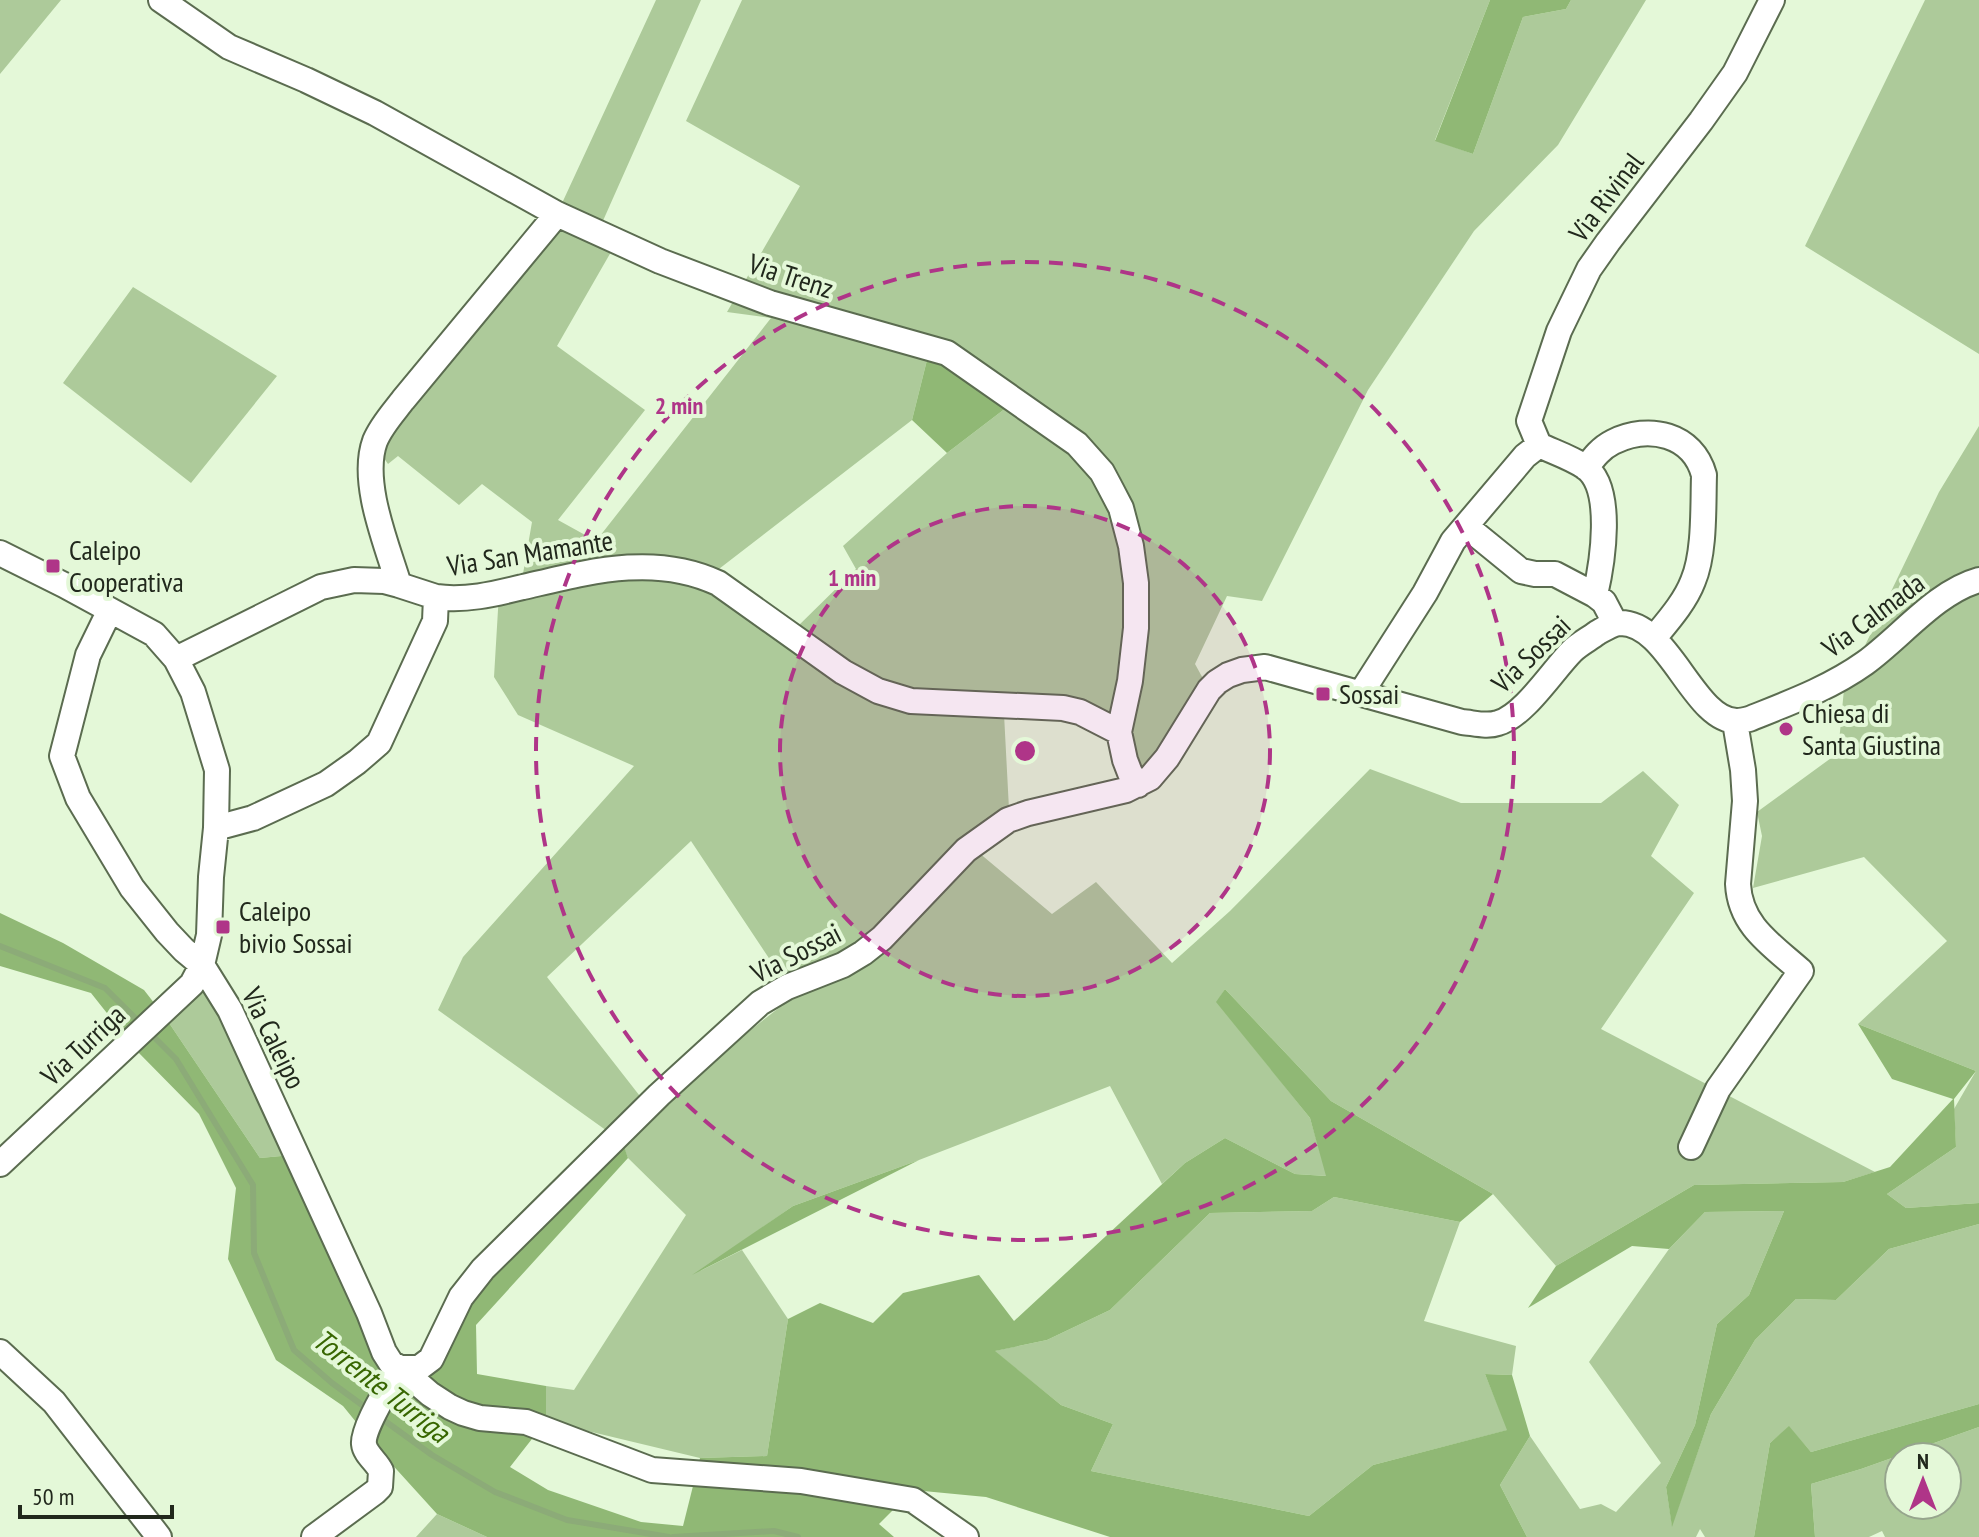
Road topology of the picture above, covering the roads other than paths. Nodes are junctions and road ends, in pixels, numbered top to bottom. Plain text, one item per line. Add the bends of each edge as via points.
1 (161, 0) edge
2 (1772, 0) edge
3 (557, 214) junction
4 (1539, 445) junction
5 (1586, 468) junction
6 (1467, 527) junction
7 (0, 553) edge
8 (1979, 580) edge
9 (399, 585) junction
10 (1595, 595) junction
11 (436, 597) junction
12 (110, 610) junction
13 (1615, 623) junction
14 (1654, 638) junction
15 (176, 659) junction
16 (1361, 693) junction
17 (1735, 722) junction
18 (1119, 732) junction
19 (1138, 785) junction
20 (216, 828) junction
21 (202, 965) junction
22 (1691, 1147) dead end
23 (0, 1164) edge
24 (0, 1352) edge
25 (395, 1376) junction
26 (159, 1537) edge
27 (314, 1537) edge
28 (966, 1537) edge

1 - 3 street, Via Trenz via 229,47 375,113
2 - 4 street, Via Rivinal via 1735,73 1589,269 1559,331 1529,421
3 - 9 street via 403,400 374,443 371,489
3 - 18 street, Via Trenz via 770,303 947,353 1077,444 1102,472 1121,508 1134,564 1134,653
4 - 5 street
4 - 6 street
5 - 10 street via 1597,485 1604,517
5 - 14 street via 1612,443 1644,434 1683,443 1701,463 1697,570 1686,595
6 - 10 street via 1521,571 1555,574
6 - 16 street via 1453,541
7 - 12 street
8 - 17 street, Via Calmada via 1942,599 1830,685
9 - 11 street, Via San Mamante
9 - 15 street, Via San Mamante via 354,580 321,587
10 - 13 street
11 - 18 street, Via San Mamante via 464,599 607,568 651,567 704,576 843,672 894,697 1063,708
11 - 20 street, Via San Mamante via 435,621 379,743 326,784 253,818
12 - 15 street via 154,634
12 - 21 street, Via Caleipo via 88,655 62,756 78,798 132,888
13 - 14 street, Via Sossai via 1643,629
13 - 16 street, Via Sossai via 1575,648 1527,703 1500,723 1462,722
14 - 17 street, Via Sossai via 1708,707
15 - 20 street via 193,692 217,770
16 - 19 street, Via Sossai via 1265,667 1228,675 1209,690 1158,769
17 - 22 street via 1745,801 1739,897 1750,923 1801,971 1718,1089
18 - 19 street, Via Trenz
19 - 25 street, Via Sossai via 1008,820 966,850 863,953 760,1003 483,1269 461,1297 426,1364
20 - 21 street
21 - 23 street, Via Turriga via 192,984
21 - 25 street, Via Caleipo via 230,1010 387,1359 396,1366
24 - 26 street via 54,1402
25 - 27 street via 363,1440 381,1471 380,1487
25 - 28 street via 463,1413 526,1422 652,1470 801,1481 913,1500

